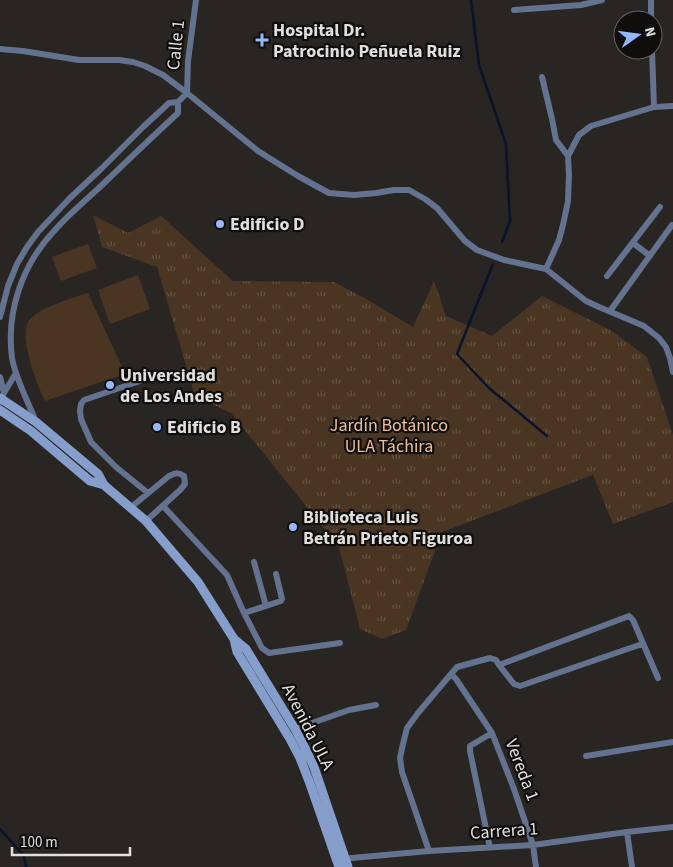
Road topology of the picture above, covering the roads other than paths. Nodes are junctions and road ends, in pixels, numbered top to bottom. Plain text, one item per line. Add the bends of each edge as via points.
1 (196, 0) edge
2 (602, 0) edge
3 (514, 10) dead end
4 (0, 49) edge
5 (652, 60) edge
6 (542, 77) dead end
7 (186, 93) junction
8 (178, 102) junction
9 (673, 106) edge
10 (654, 107) junction
11 (568, 156) junction
12 (660, 207) dead end
13 (672, 225) edge
14 (633, 242) junction
15 (650, 256) junction
16 (546, 269) junction
17 (608, 276) dead end
18 (610, 311) junction
19 (0, 317) edge
20 (673, 372) edge
21 (16, 373) junction
22 (0, 377) edge
23 (149, 378) dead end
24 (1, 398) edge
25 (0, 410) edge
26 (36, 422) junction
27 (104, 486) junction
28 (148, 493) junction
29 (164, 506) junction
30 (130, 508) junction
31 (146, 521) junction
32 (254, 562) dead end
33 (276, 574) dead end
34 (266, 606) junction
35 (244, 613) junction
36 (234, 639) junction
37 (340, 643) dead end
38 (642, 644) junction
39 (499, 664) junction
40 (451, 674) junction
41 (658, 678) dead end
42 (376, 705) dead end
43 (295, 729) junction
44 (492, 733) junction
45 (673, 742) edge
46 (586, 756) dead end
47 (673, 827) edge
48 (627, 832) junction
49 (533, 845) junction
50 (490, 848) junction
51 (429, 851) junction
52 (340, 862) edge
53 (348, 867) edge
54 (536, 867) edge
55 (632, 867) edge

1 - 7 street, Calle 1
2 - 3 street via 582,5
4 - 7 street via 79,60 133,62 163,75
5 - 10 street
6 - 11 street via 556,140
7 - 8 street
7 - 16 street via 258,151 329,193 354,195 409,190 437,208 477,250
8 - 19 street via 169,103 143,127 38,232 17,264
8 - 21 street via 178,113 53,232 30,262 12,317 12,357
9 - 10 street
10 - 11 street via 590,126 578,135
11 - 16 street via 566,213
12 - 14 street
13 - 15 street
14 - 15 street
14 - 17 street
15 - 18 street
16 - 18 street via 586,301
18 - 20 street via 644,326 659,338 666,347
21 - 24 street
21 - 26 street
22 - 24 street
23 - 28 street via 84,400 80,411 95,446
24 - 26 street, Avenida ULA
25 - 27 street, Avenida ULA via 31,431 90,481
26 - 27 street, Avenida ULA via 98,474
27 - 30 street, Avenida ULA
28 - 29 street via 174,473 184,476 180,490
28 - 30 street
29 - 31 street
29 - 35 street via 226,574
30 - 31 street, Avenida ULA
31 - 36 street, Avenida ULA via 198,582
32 - 34 street
33 - 34 street via 282,599
34 - 35 street
35 - 37 street via 262,648 269,653
36 - 43 street, Avenida ULA via 246,649
36 - 52 street, Avenida ULA via 237,652 300,758
38 - 39 street via 520,686 514,684
38 - 39 street via 629,616
38 - 41 street
39 - 40 street via 490,658 457,667
40 - 44 street, Vereda 1
40 - 51 street via 407,728 400,758
42 - 43 street via 350,710
43 - 52 street, Avenida ULA via 314,767
44 - 49 street, Vereda 1
44 - 50 street via 470,746
45 - 46 street
47 - 48 street, Carrera 1
48 - 49 street, Carrera 1
48 - 55 street
49 - 50 street, Carrera 1
49 - 54 street, Vereda 1
50 - 51 street, Carrera 1
51 - 52 street, Carrera 1
52 - 53 street, Avenida ULA

